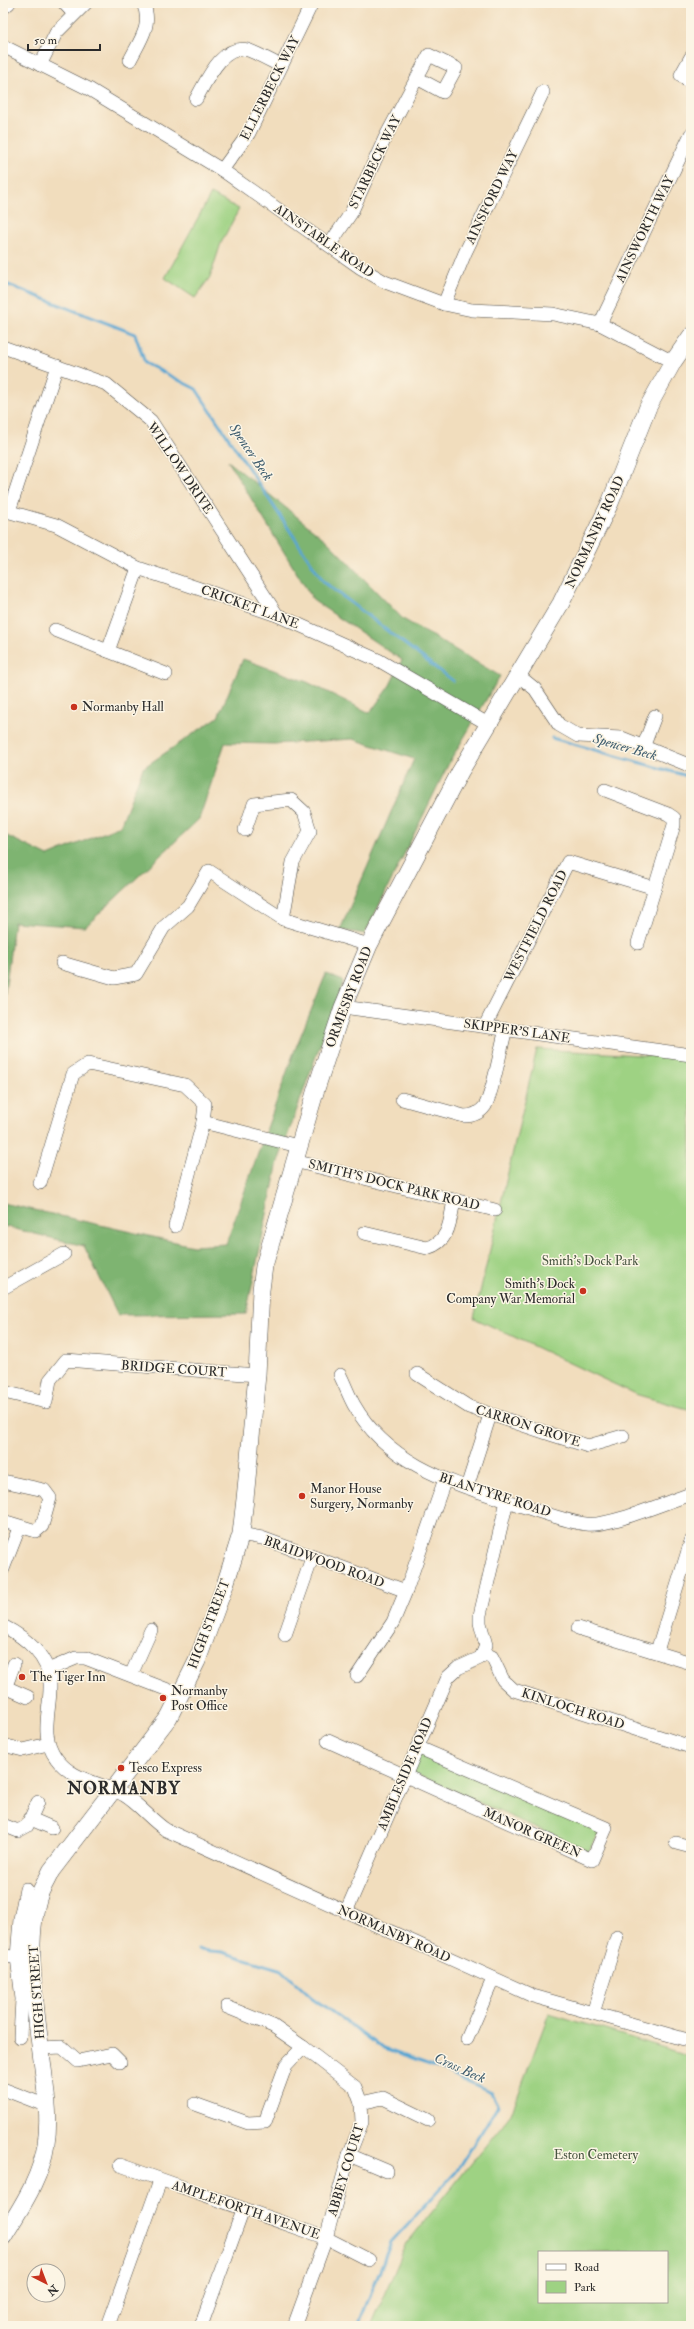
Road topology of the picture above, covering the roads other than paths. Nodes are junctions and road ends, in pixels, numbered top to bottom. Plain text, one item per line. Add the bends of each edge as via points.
1 (9, 3) edge
2 (64, 3) edge
3 (86, 3) edge
4 (143, 3) edge
5 (312, 3) edge
6 (3, 8) edge
7 (74, 14) junction
8 (3, 46) edge
9 (691, 57) edge
10 (130, 60) dead end
11 (40, 65) junction
12 (281, 66) junction
13 (417, 78) dead end
14 (691, 84) edge
15 (543, 92) dead end
16 (196, 99) dead end
17 (691, 134) edge
18 (222, 170) junction
19 (330, 244) junction
20 (444, 304) junction
21 (600, 324) junction
22 (691, 336) edge
23 (3, 347) edge
24 (673, 362) junction
25 (57, 366) junction
26 (6, 511) edge
27 (138, 568) junction
28 (277, 615) junction
29 (55, 630) dead end
30 (108, 651) junction
31 (166, 674) dead end
32 (519, 676) junction
33 (655, 716) dead end
34 (488, 724) junction
35 (644, 745) junction
36 (691, 766) edge
37 (605, 790) dead end
38 (246, 830) dead end
39 (655, 888) junction
40 (283, 919) junction
41 (638, 943) dead end
42 (369, 945) junction
43 (62, 963) dead end
44 (343, 1007) junction
45 (484, 1026) junction
46 (506, 1029) junction
47 (691, 1054) edge
48 (402, 1100) dead end
49 (203, 1122) junction
50 (296, 1154) junction
51 (40, 1183) dead end
52 (454, 1200) junction
53 (495, 1210) dead end
54 (176, 1226) dead end
55 (364, 1233) dead end
56 (64, 1254) dead end
57 (3, 1288) edge
58 (261, 1290) joint
59 (417, 1374) dead end
60 (257, 1375) junction
61 (340, 1375) dead end
62 (8, 1393) dead end
63 (490, 1415) junction
64 (623, 1436) dead end
65 (445, 1479) junction
66 (3, 1481) edge
67 (467, 1487) junction
68 (691, 1495) edge
69 (507, 1501) junction
70 (3, 1521) edge
71 (20, 1528) junction
72 (241, 1534) junction
73 (691, 1540) edge
74 (312, 1558) junction
75 (3, 1569) edge
76 (406, 1591) junction
77 (3, 1626) edge
78 (578, 1628) dead end
79 (151, 1630) dead end
80 (285, 1635) dead end
81 (657, 1651) junction
82 (483, 1652) junction
83 (691, 1663) edge
84 (14, 1664) dead end
85 (48, 1670) junction
86 (131, 1675) junction
87 (357, 1676) dead end
88 (4, 1689) edge
89 (181, 1695) junction
90 (28, 1696) dead end
91 (328, 1741) dead end
92 (48, 1744) junction
93 (3, 1745) edge
94 (417, 1747) junction
95 (691, 1747) edge
96 (405, 1775) junction
97 (114, 1790) junction
98 (38, 1802) dead end
99 (29, 1823) junction
100 (3, 1825) edge
101 (52, 1828) dead end
102 (676, 1843) dead end
103 (691, 1847) edge
104 (26, 1888) dead end
105 (346, 1912) junction
106 (617, 1937) dead end
107 (3, 1956) edge
108 (25, 1958) junction
109 (493, 1979) junction
110 (227, 2007) dead end
111 (593, 2013) junction
112 (20, 2037) dead end
113 (467, 2039) dead end
114 (691, 2041) edge
115 (303, 2047) junction
116 (41, 2048) junction
117 (120, 2062) dead end
118 (3, 2089) edge
119 (361, 2103) junction
120 (195, 2104) dead end
121 (47, 2106) junction
122 (428, 2120) dead end
123 (349, 2155) junction
124 (120, 2165) dead end
125 (386, 2171) dead end
126 (160, 2181) junction
127 (243, 2210) junction
128 (3, 2237) edge
129 (326, 2238) junction
130 (369, 2260) dead end
131 (297, 2325) edge
132 (108, 2326) edge
133 (201, 2326) edge

1 - 6 street
2 - 7 street
3 - 7 street
4 - 10 street via 148,15 147,25
5 - 12 street, ELLERBECK WAY
7 - 11 street via 56,33
8 - 11 street, AINSTABLE ROAD
9 - 14 street via 680,75
11 - 18 street, AINSTABLE ROAD via 89,89
12 - 16 street via 247,50 237,49 223,56
12 - 18 street, ELLERBECK WAY via 250,133
13 - 19 street, STARBECK WAY via 385,138 351,213
15 - 20 street, AINSFORD WAY via 465,253
17 - 21 street, AINSWORTH WAY
18 - 19 street, AINSTABLE ROAD
19 - 20 street, AINSTABLE ROAD via 385,282
20 - 21 street, AINSTABLE ROAD via 472,310 553,314
21 - 24 street, AINSTABLE ROAD
22 - 24 main road, NORMANBY ROAD
23 - 25 street, WILLOW DRIVE
24 - 32 main road, NORMANBY ROAD via 646,412 610,503 561,603
25 - 26 street
25 - 28 street, WILLOW DRIVE via 106,384 150,421
26 - 27 street, CRICKET LANE via 56,525
27 - 28 street, CRICKET LANE
27 - 30 street
28 - 34 street, CRICKET LANE via 380,661
29 - 30 street
30 - 31 street
32 - 34 main road, NORMANBY ROAD
32 - 35 street via 535,690 558,725 578,736 622,738
33 - 35 street
34 - 42 main road, ORMESBY ROAD
35 - 36 street
37 - 39 street via 674,818
38 - 40 street via 254,804 291,800 304,812 310,831 293,862
39 - 41 street
39 - 45 street, WESTFIELD ROAD via 568,862
40 - 42 street
40 - 43 street via 209,870 188,906 164,927 136,974 114,978
42 - 44 main road, ORMESBY ROAD
44 - 45 street, SKIPPER'S LANE
44 - 50 main road, ORMESBY ROAD
45 - 46 street, SKIPPER'S LANE
46 - 47 street, SKIPPER'S LANE
46 - 48 street via 488,1101 479,1112 464,1116
49 - 50 street, SMITH'S DOCK PARK ROAD
49 - 51 street via 205,1104 185,1085 88,1064 73,1074
49 - 54 street
50 - 52 street, SMITH'S DOCK PARK ROAD
50 - 58 main road, ORMESBY ROAD via 271,1239
52 - 53 street, SMITH'S DOCK PARK ROAD
52 - 55 street via 446,1236 434,1246 427,1248
56 - 57 street
58 - 60 main road, HIGH STREET
59 - 63 street, CARRON GROVE via 469,1407
60 - 62 street, BRIDGE COURT via 66,1360 50,1380 46,1402
60 - 72 main road, HIGH STREET
61 - 65 street, BLANTYRE ROAD via 358,1411 388,1446 407,1462
63 - 64 street, CARRON GROVE via 588,1446
63 - 67 street
65 - 67 street, BLANTYRE ROAD
65 - 76 street
66 - 71 street via 44,1490 50,1498 42,1526 36,1532
67 - 69 street, BLANTYRE ROAD
68 - 69 street, BLANTYRE ROAD via 604,1523 586,1524
69 - 82 street via 480,1615 486,1645
70 - 71 street
71 - 75 street
72 - 74 street, BRAIDWOOD ROAD via 262,1538
72 - 89 main road, HIGH STREET via 199,1654
73 - 81 street
74 - 76 street, BRAIDWOOD ROAD
74 - 80 street
76 - 87 street via 393,1622
77 - 85 street via 20,1634 38,1652
78 - 81 street
79 - 86 street
81 - 83 street
82 - 94 street, AMBLESIDE ROAD via 480,1658 458,1668 448,1677
82 - 95 street, KINLOCH ROAD via 492,1658 503,1680 514,1690
84 - 88 street
85 - 86 street via 76,1658 85,1658
85 - 92 street
86 - 89 street
88 - 90 street
89 - 97 main road, HIGH STREET via 154,1738
91 - 96 street
92 - 93 street via 23,1750
92 - 97 street, NORMANBY ROAD via 62,1767 78,1777
94 - 96 street, AMBLESIDE ROAD
94 - 96 street, MANOR GREEN via 606,1828 592,1860
96 - 105 street, AMBLESIDE ROAD
97 - 105 street, NORMANBY ROAD via 125,1796 154,1823 187,1841
97 - 108 main road, HIGH STREET via 51,1871 40,1893
98 - 99 street
99 - 100 street via 18,1831
99 - 101 street
102 - 103 street
104 - 108 street via 20,1919
105 - 109 street, NORMANBY ROAD
106 - 111 street
107 - 108 street
108 - 112 street
108 - 116 main road, HIGH STREET
109 - 111 street, NORMANBY ROAD via 533,1996
109 - 113 street
110 - 115 street, ABBEY COURT via 273,2026
111 - 114 street, NORMANBY ROAD
115 - 119 street, ABBEY COURT via 355,2087
115 - 120 street via 286,2065 265,2122 248,2123
116 - 117 street via 62,2047 78,2061 112,2054
116 - 121 main road, HIGH STREET
118 - 121 street
119 - 122 street via 383,2098
119 - 123 street, ABBEY COURT via 362,2122
121 - 128 main road, HIGH STREET via 48,2126 42,2165
123 - 125 street
123 - 129 street, ABBEY COURT
124 - 126 street, AMPLEFORTH AVENUE
126 - 127 street, AMPLEFORTH AVENUE
126 - 132 street
127 - 129 street, AMPLEFORTH AVENUE
127 - 133 street
129 - 130 street, AMPLEFORTH AVENUE
129 - 131 street, ABBEY COURT

